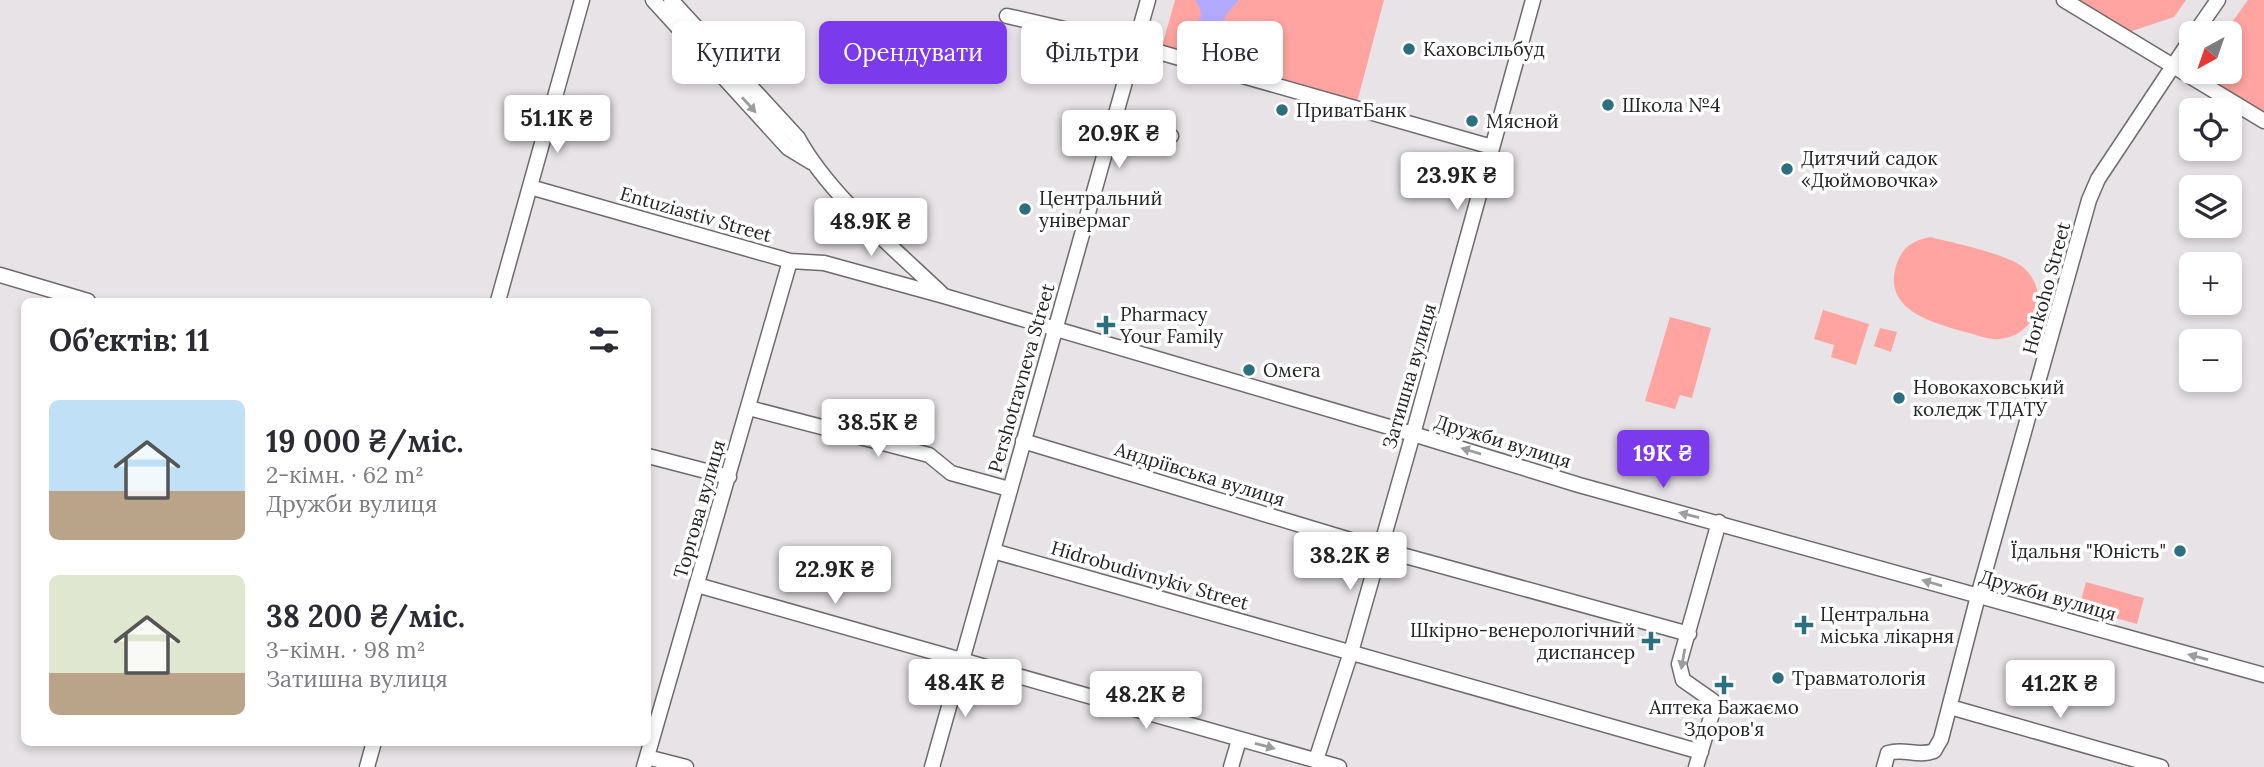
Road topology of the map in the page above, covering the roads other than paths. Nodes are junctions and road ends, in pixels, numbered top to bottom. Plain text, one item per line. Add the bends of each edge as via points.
1 (582, 0) edge
2 (653, 0) edge
3 (671, 0) edge
4 (1148, 0) edge
5 (1533, 0) edge
6 (2064, 0) edge
7 (2218, 0) edge
8 (1007, 16) dead end
9 (1029, 21) edge
10 (1141, 21) edge
11 (2203, 21) edge
12 (1163, 53) edge
13 (2179, 56) edge
14 (2173, 64) junction
15 (1124, 84) edge
16 (1115, 121) junction
17 (2264, 121) edge
18 (1171, 136) dead end
19 (1493, 147) junction
20 (812, 162) junction
21 (530, 187) junction
22 (790, 261) junction
23 (0, 275) edge
24 (944, 296) junction
25 (78, 298) edge
26 (499, 298) edge
27 (1055, 330) junction
28 (749, 408) junction
29 (1413, 434) junction
30 (1023, 441) junction
31 (651, 457) edge
32 (729, 477) junction
33 (1009, 489) junction
34 (1719, 522) junction
35 (1380, 549) junction
36 (993, 551) junction
37 (697, 585) junction
38 (1978, 596) junction
39 (1689, 634) junction
40 (1351, 652) junction
41 (963, 661) junction
42 (2264, 675) edge
43 (1950, 707) junction
44 (1239, 740) junction
45 (651, 742) edge
46 (373, 746) edge
47 (1700, 752) junction
48 (1316, 760) junction
49 (645, 762) edge
50 (367, 767) edge
51 (685, 767) edge
52 (932, 767) edge
53 (1231, 767) edge
54 (1339, 767) edge
55 (1696, 767) edge
56 (1884, 767) edge
57 (2161, 767) edge

1 - 21 street
2 -> 20 street via 788,148
3 - 20 street via 798,138
4 - 10 street, Pershotravneva Street
5 - 19 street, Затишна вулиця
6 - 14 street
7 - 11 street
8 - 9 street
12 - 19 street
13 - 14 street, Horkoho Street
14 - 17 street
14 - 38 street, Horkoho Street via 2089,200
15 - 16 street, Pershotravneva Street
16 - 18 street
16 - 27 street, Pershotravneva Street
19 - 29 street, Затишна вулиця
20 - 24 street
21 - 22 street, Entuziastiv Street
21 - 26 street
22 - 24 street, Entuziastiv Street via 824,263
22 - 28 street, Торгова вулиця
23 - 25 street
24 - 27 street, Entuziastiv Street
27 - 29 street, Дружби вулиця
27 - 30 street, Pershotravneva Street
28 - 32 street, Торгова вулиця
28 - 33 street via 929,455 951,473
34 -> 29 street, Дружби вулиця
29 - 35 street, Затишна вулиця
30 - 33 street, Pershotravneva Street
30 - 35 street, Андріївська вулиця
31 - 32 street
32 - 37 street, Торгова вулиця
33 - 36 street, Pershotravneva Street
38 -> 34 street, Дружби вулиця
34 - 39 street
35 - 39 street, Андріївська вулиця
35 - 40 street, Затишна вулиця
36 - 40 street, Hidrobudivnykiv Street
36 - 41 street, Pershotravneva Street
37 - 41 street
37 - 45 street, Торгова вулиця
42 -> 38 street, Дружби вулиця
38 - 43 street, Horkoho Street
39 -> 47 street via 1679,664 1683,680 1713,701
40 - 47 street, Hidrobudivnykiv Street
40 - 48 street, Затишна вулиця
41 - 44 street
41 - 52 street, Pershotravneva Street
43 - 56 street, Horkoho Street via 1934,751 1924,755 1897,750 1888,753
43 - 57 street
44 -> 48 street
44 - 53 street
46 - 50 street
47 - 55 street
48 - 54 street
49 - 51 street

